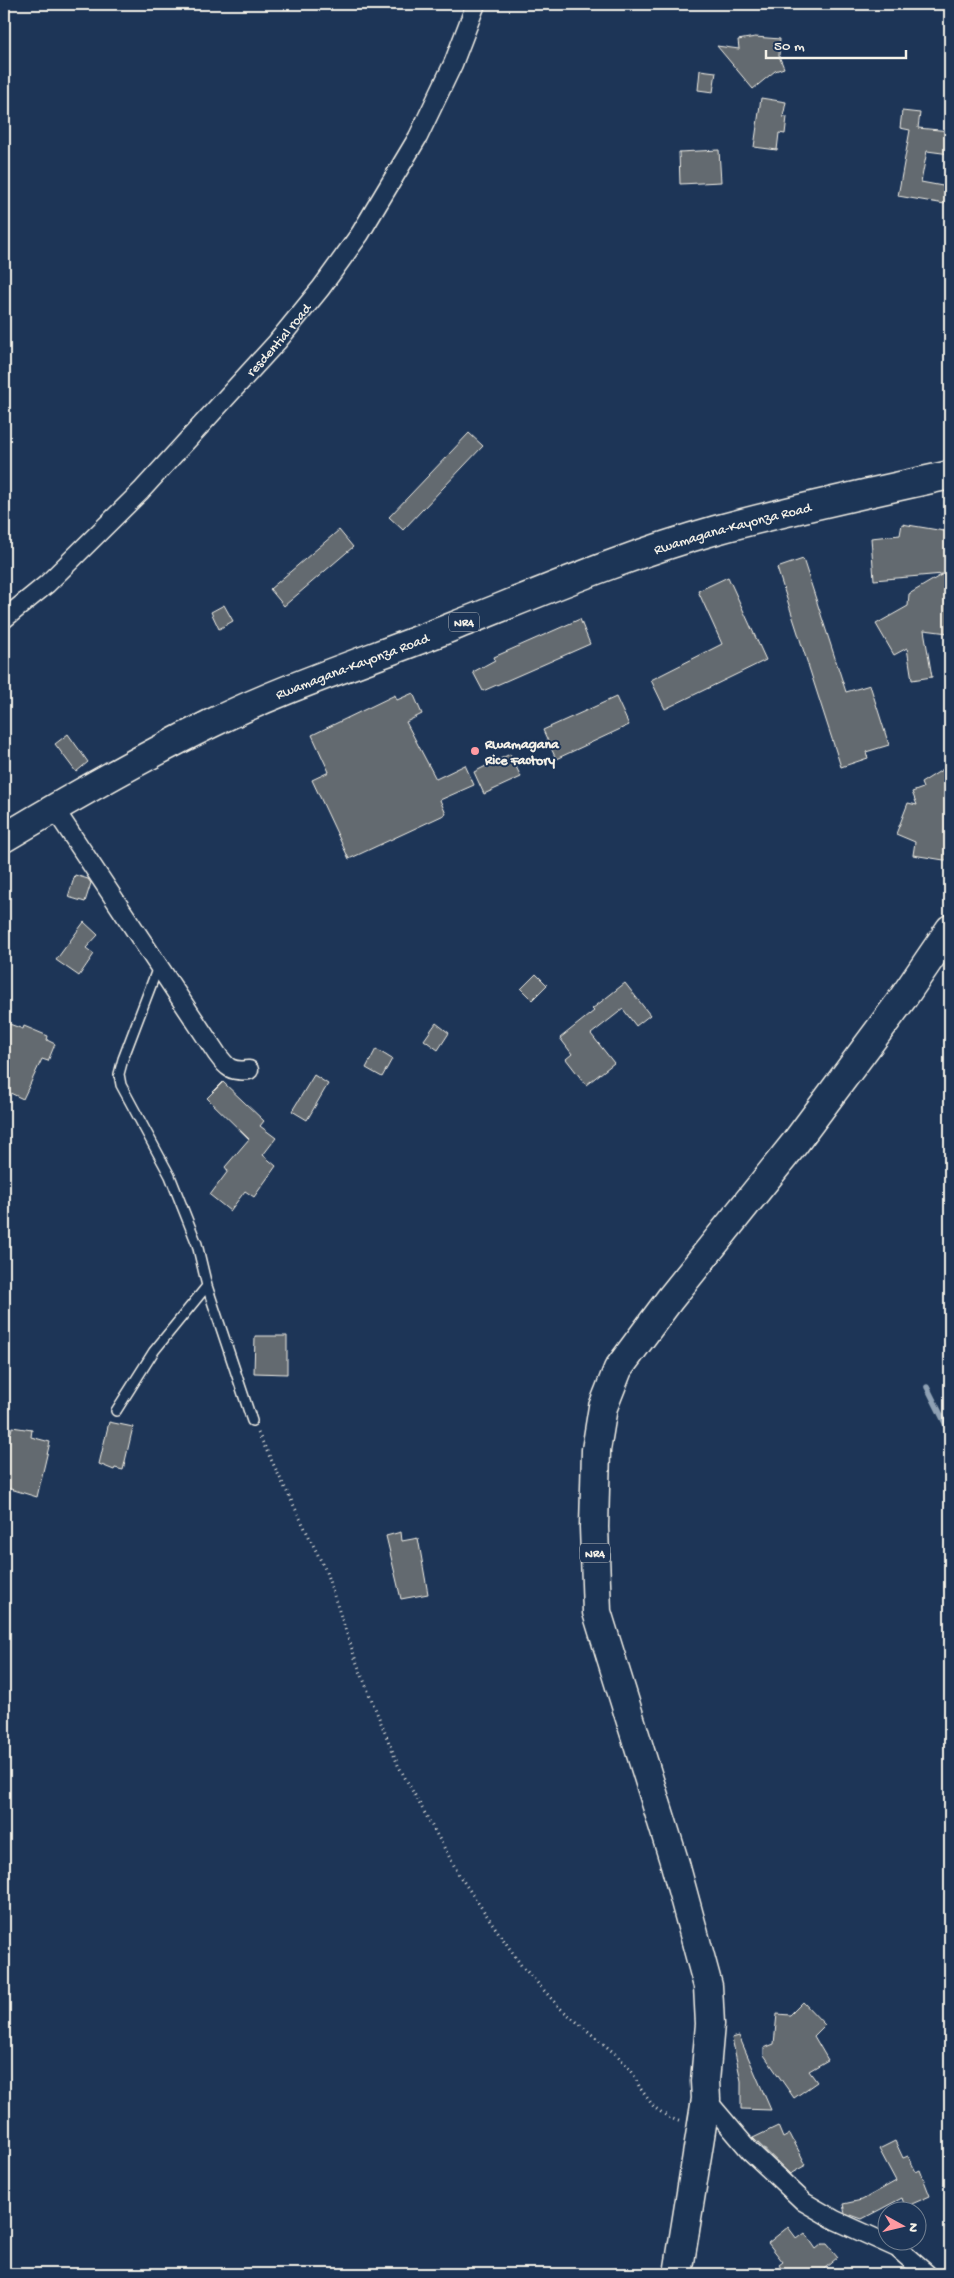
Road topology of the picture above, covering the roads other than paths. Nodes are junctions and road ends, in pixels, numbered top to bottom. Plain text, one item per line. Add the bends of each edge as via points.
1 (476, 4) edge
2 (946, 479) edge
3 (4, 619) edge
4 (54, 808) junction
5 (4, 838) edge
6 (950, 929) edge
7 (158, 966) junction
8 (249, 1070) dead end
9 (207, 1286) junction
10 (116, 1410) dead end
11 (252, 1421) road end
12 (706, 2099) junction
13 (678, 2274) edge
14 (927, 2274) edge

1 - 3 street, resdential road via 453,64 418,137 360,234 321,288 277,342 141,491 47,584
2 - 4 highway, Rwamagana-Kayonza Road / NR4 via 716,530 604,566 210,724
4 - 5 highway, Rwamagana-Kayonza Road / NR4
4 - 7 street
6 - 12 highway, NR4 via 796,1143 618,1369 603,1406 596,1450 597,1612 675,1864 708,1986 710,2024
7 - 8 street via 226,1066 236,1072
7 - 9 lane via 123,1059 120,1085 170,1176 197,1244
9 - 10 lane via 154,1351
9 - 11 lane
12 - 13 highway, NR4
12 - 14 street via 750,2151 804,2202 897,2248

